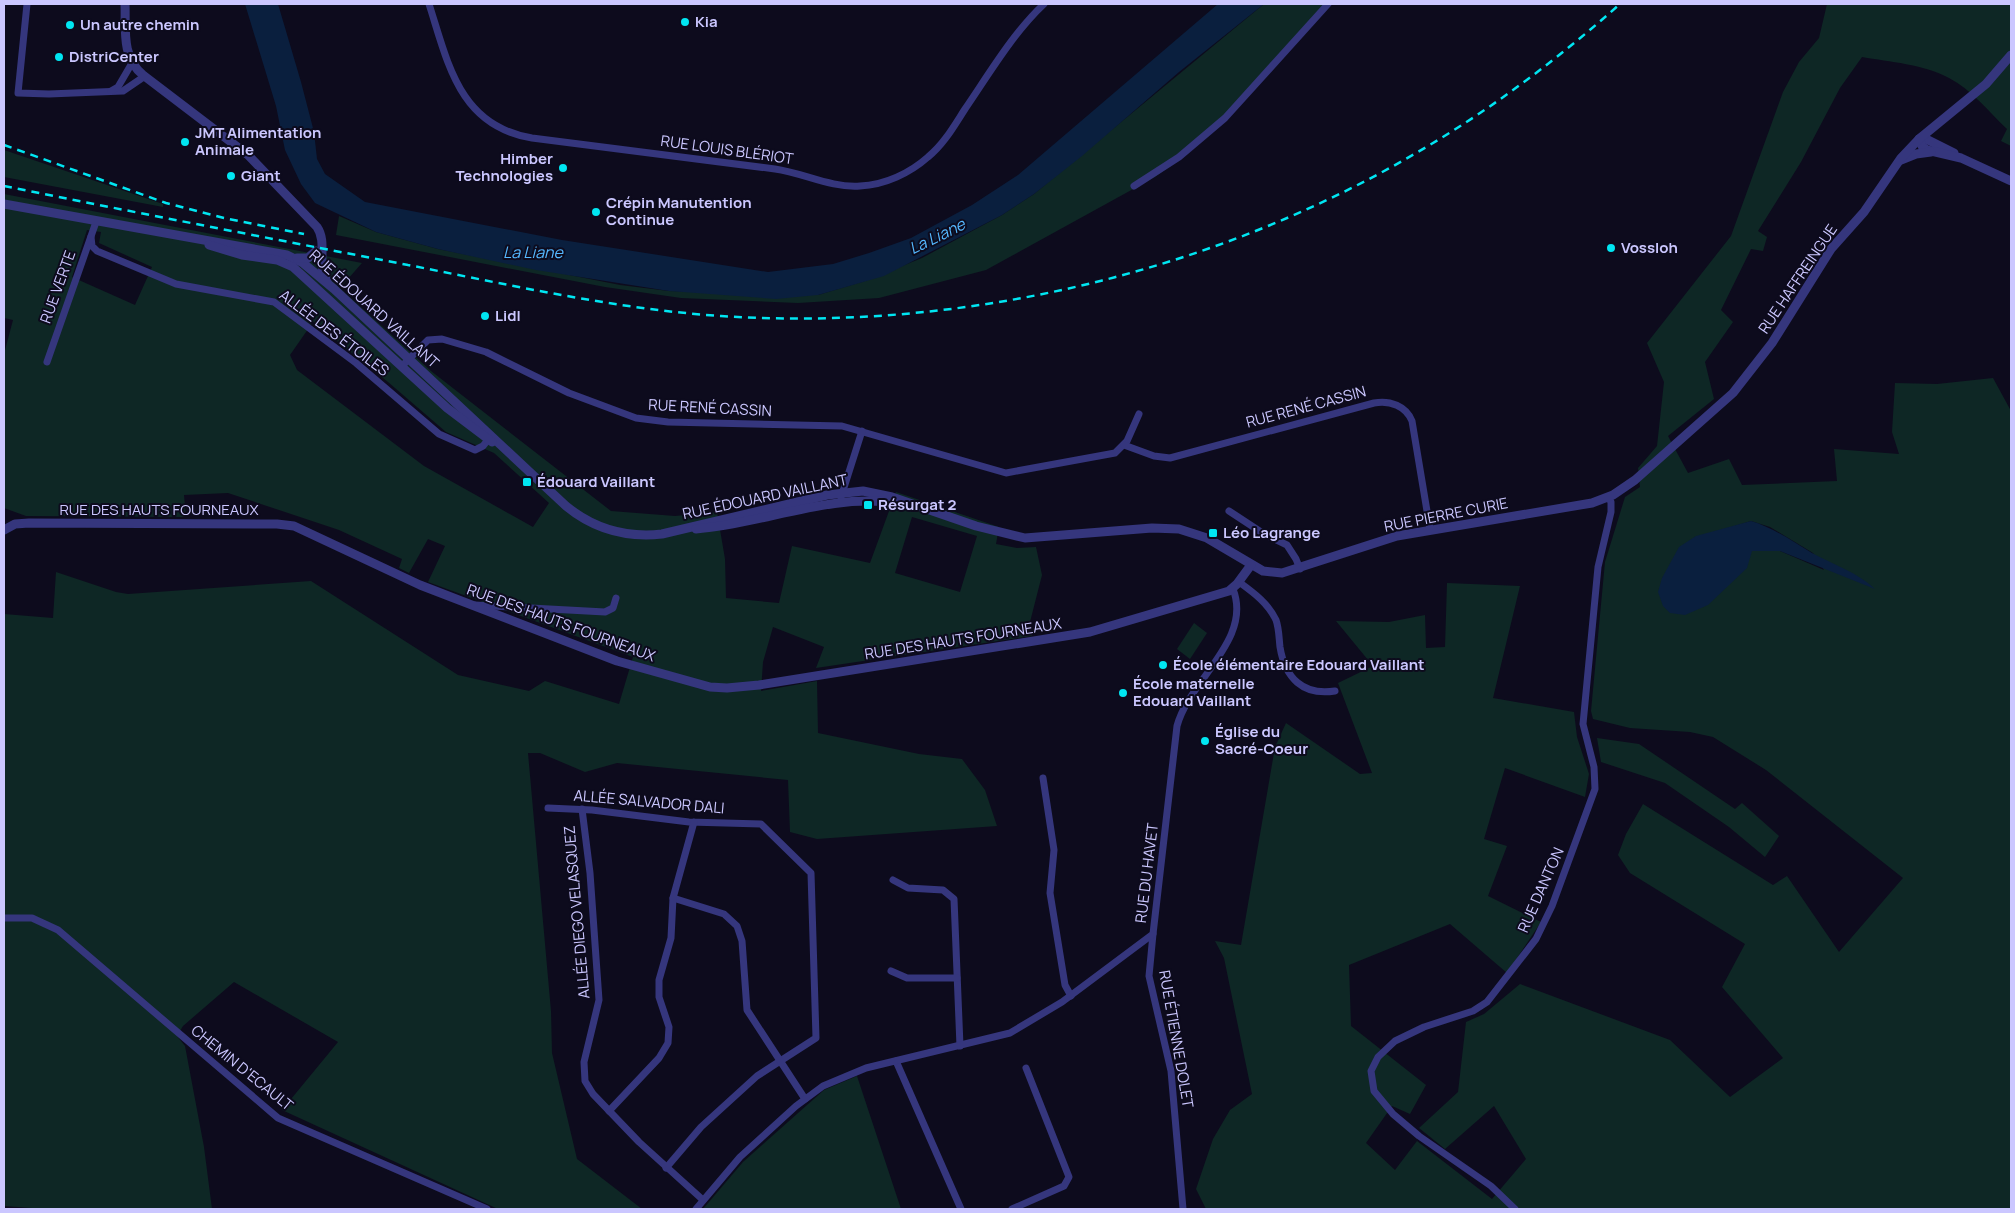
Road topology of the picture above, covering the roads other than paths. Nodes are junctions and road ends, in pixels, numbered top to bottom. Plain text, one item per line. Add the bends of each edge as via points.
1 (27, 4) edge
2 (125, 4) edge
3 (429, 4) edge
4 (1044, 4) edge
5 (1328, 4) edge
6 (2011, 55) edge
7 (132, 63) junction
8 (145, 76) junction
9 (111, 91) junction
10 (1936, 126) junction
11 (1921, 138) junction
12 (1947, 149) junction
13 (1934, 152) junction
14 (1961, 158) junction
15 (1898, 162) junction
16 (2011, 181) edge
17 (1134, 186) dead end
18 (4, 204) edge
19 (96, 222) junction
20 (91, 237) junction
21 (319, 255) junction
22 (291, 260) junction
23 (312, 268) junction
24 (317, 287) junction
25 (334, 289) junction
26 (409, 359) junction
27 (46, 362) dead end
28 (402, 366) junction
29 (1139, 414) dead end
30 (862, 431) junction
31 (490, 438) junction
32 (1124, 445) junction
33 (1620, 490) joint
34 (842, 492) junction
35 (1608, 497) junction
36 (839, 503) junction
37 (917, 507) junction
38 (1228, 511) dead end
39 (4, 530) edge
40 (1430, 530) junction
41 (676, 531) junction
42 (1251, 564) junction
43 (1300, 569) junction
44 (1236, 585) junction
45 (616, 598) dead end
46 (470, 605) junction
47 (1335, 691) dead end
48 (1042, 778) dead end
49 (548, 808) dead end
50 (582, 809) junction
51 (694, 822) junction
52 (892, 880) dead end
53 (673, 898) junction
54 (4, 918) edge
55 (1153, 934) junction
56 (891, 971) dead end
57 (957, 978) junction
58 (1070, 996) junction
59 (960, 1046) junction
60 (896, 1060) junction
61 (779, 1061) junction
62 (1026, 1068) dead end
63 (805, 1099) junction
64 (609, 1111) junction
65 (666, 1168) junction
66 (703, 1200) junction
67 (487, 1209) edge
68 (696, 1209) edge
69 (961, 1209) edge
70 (1012, 1209) edge
71 (1183, 1209) edge
72 (1515, 1209) edge

1 - 9 street via 18,93
2 - 7 street via 126,49
3 - 4 street, RUE LOUIS BLÉRIOT via 462,94 483,116 508,131 538,139 777,169 833,184 858,186 900,175 933,152 1022,28
5 - 17 street via 1225,118 1179,157
6 - 10 street, RUE HAFFREINGUE via 1986,84
7 - 8 street
7 - 9 street via 120,85
8 - 9 street via 125,90
8 - 21 street via 248,155 314,224 321,237
10 - 11 street, RUE HAFFREINGUE
10 - 12 street via 1937,137
11 - 12 street
11 - 13 street via 1923,148
11 - 15 street, RUE HAFFREINGUE
12 - 14 street
13 - 14 street
13 - 15 street via 1916,154
14 - 16 street
15 - 33 street, RUE HAFFREINGUE via 1864,212 1831,249 1772,344 1744,381 1646,472
18 - 19 street, RUE ÉDOUARD VAILLANT
19 - 20 street, RUE VERTE
19 - 22 street, RUE ÉDOUARD VAILLANT via 226,243
20 - 27 street, RUE VERTE
20 - 31 street, ALLÉE DES ÉTOILES via 92,246 97,251 166,280 274,302 356,363 443,437 475,450
21 - 22 street
21 - 23 street
21 - 25 street via 323,274
22 - 23 street, RUE ÉDOUARD VAILLANT
22 - 24 street, RUE ÉDOUARD VAILLANT
23 - 24 street
23 - 25 street, RUE ÉDOUARD VAILLANT
24 - 28 street, RUE ÉDOUARD VAILLANT
25 - 26 street, RUE ÉDOUARD VAILLANT
26 - 28 street, RUE RENÉ CASSIN
26 - 30 street, RUE RENÉ CASSIN via 428,340 439,338 481,350 569,393 636,418 668,422 838,426
26 - 31 street, RUE ÉDOUARD VAILLANT
28 - 31 street, RUE ÉDOUARD VAILLANT via 447,408
29 - 32 street
30 - 32 street, RUE RENÉ CASSIN via 1010,474 1111,454
30 - 34 street
31 - 41 street, RUE ÉDOUARD VAILLANT via 566,506 596,526 634,535
32 - 40 street, RUE RENÉ CASSIN via 1170,458 1374,403 1391,403 1406,411 1412,422
33 - 35 street, RUE PIERRE CURIE
34 - 36 street
34 - 37 street, RUE ÉDOUARD VAILLANT via 880,494
34 - 41 street, RUE ÉDOUARD VAILLANT
35 - 40 street, RUE PIERRE CURIE via 1578,506
35 - 72 street, RUE DANTON via 1612,512 1598,567 1583,724 1594,767 1595,789 1552,906 1536,939 1487,1002 1473,1011 1424,1027 1395,1041 1378,1057 1371,1071 1374,1091 1393,1114 1491,1186
36 - 37 street, RUE ÉDOUARD VAILLANT via 872,500
36 - 41 street, RUE ÉDOUARD VAILLANT via 731,526
37 - 42 street, RUE ÉDOUARD VAILLANT via 1025,538 1174,528 1207,538
38 - 43 street via 1287,545
39 - 46 street, RUE DES HAUTS FOURNEAUX via 15,524 29,523 289,525
40 - 43 street, RUE PIERRE CURIE via 1392,537
42 - 43 street, RUE PIERRE CURIE via 1277,574
42 - 44 street
44 - 46 street, RUE DES HAUTS FOURNEAUX via 1090,632 727,688 703,685 617,661
44 - 47 street via 1262,600 1277,622 1284,665 1292,678 1314,692
44 - 55 street, RUE DU HAVET via 1234,630 1178,722
45 - 46 street via 613,608 605,612
48 - 58 street via 1054,850 1050,893 1065,985
49 - 50 street, ALLÉE SALVADOR DALI
50 - 51 street, ALLÉE SALVADOR DALI
50 - 64 street, ALLÉE DIEGO VELASQUEZ via 599,1000 583,1074 588,1088
51 - 53 street
51 - 61 street, ALLÉE SALVADOR DALI via 761,824 812,873 817,1036
52 - 57 street via 908,888 939,889 952,896 955,903
53 - 61 street via 724,914 737,926 742,941 746,1006
53 - 64 street via 671,938 658,989 669,1027 668,1043 659,1058
54 - 67 street, CHEMIN D'ECAULT via 32,918 58,930 278,1118
55 - 58 street, RUE DU HAVET
55 - 71 street, RUE ÉTIENNE DOLET via 1149,976 1170,1070
56 - 57 street via 907,978
57 - 59 street
58 - 59 street, RUE DU HAVET via 1010,1033
59 - 60 street, RUE DU HAVET
60 - 63 street, RUE DU HAVET via 855,1071 828,1083
60 - 69 street
61 - 63 street
61 - 65 street, ALLÉE SALVADOR DALI via 757,1076 701,1126
62 - 70 street via 1069,1177 1064,1186
63 - 66 street, RUE DU HAVET via 740,1157
64 - 65 street, ALLÉE DIEGO VELASQUEZ
65 - 66 street, ALLÉE DIEGO VELASQUEZ
66 - 68 street, RUE DU HAVET

